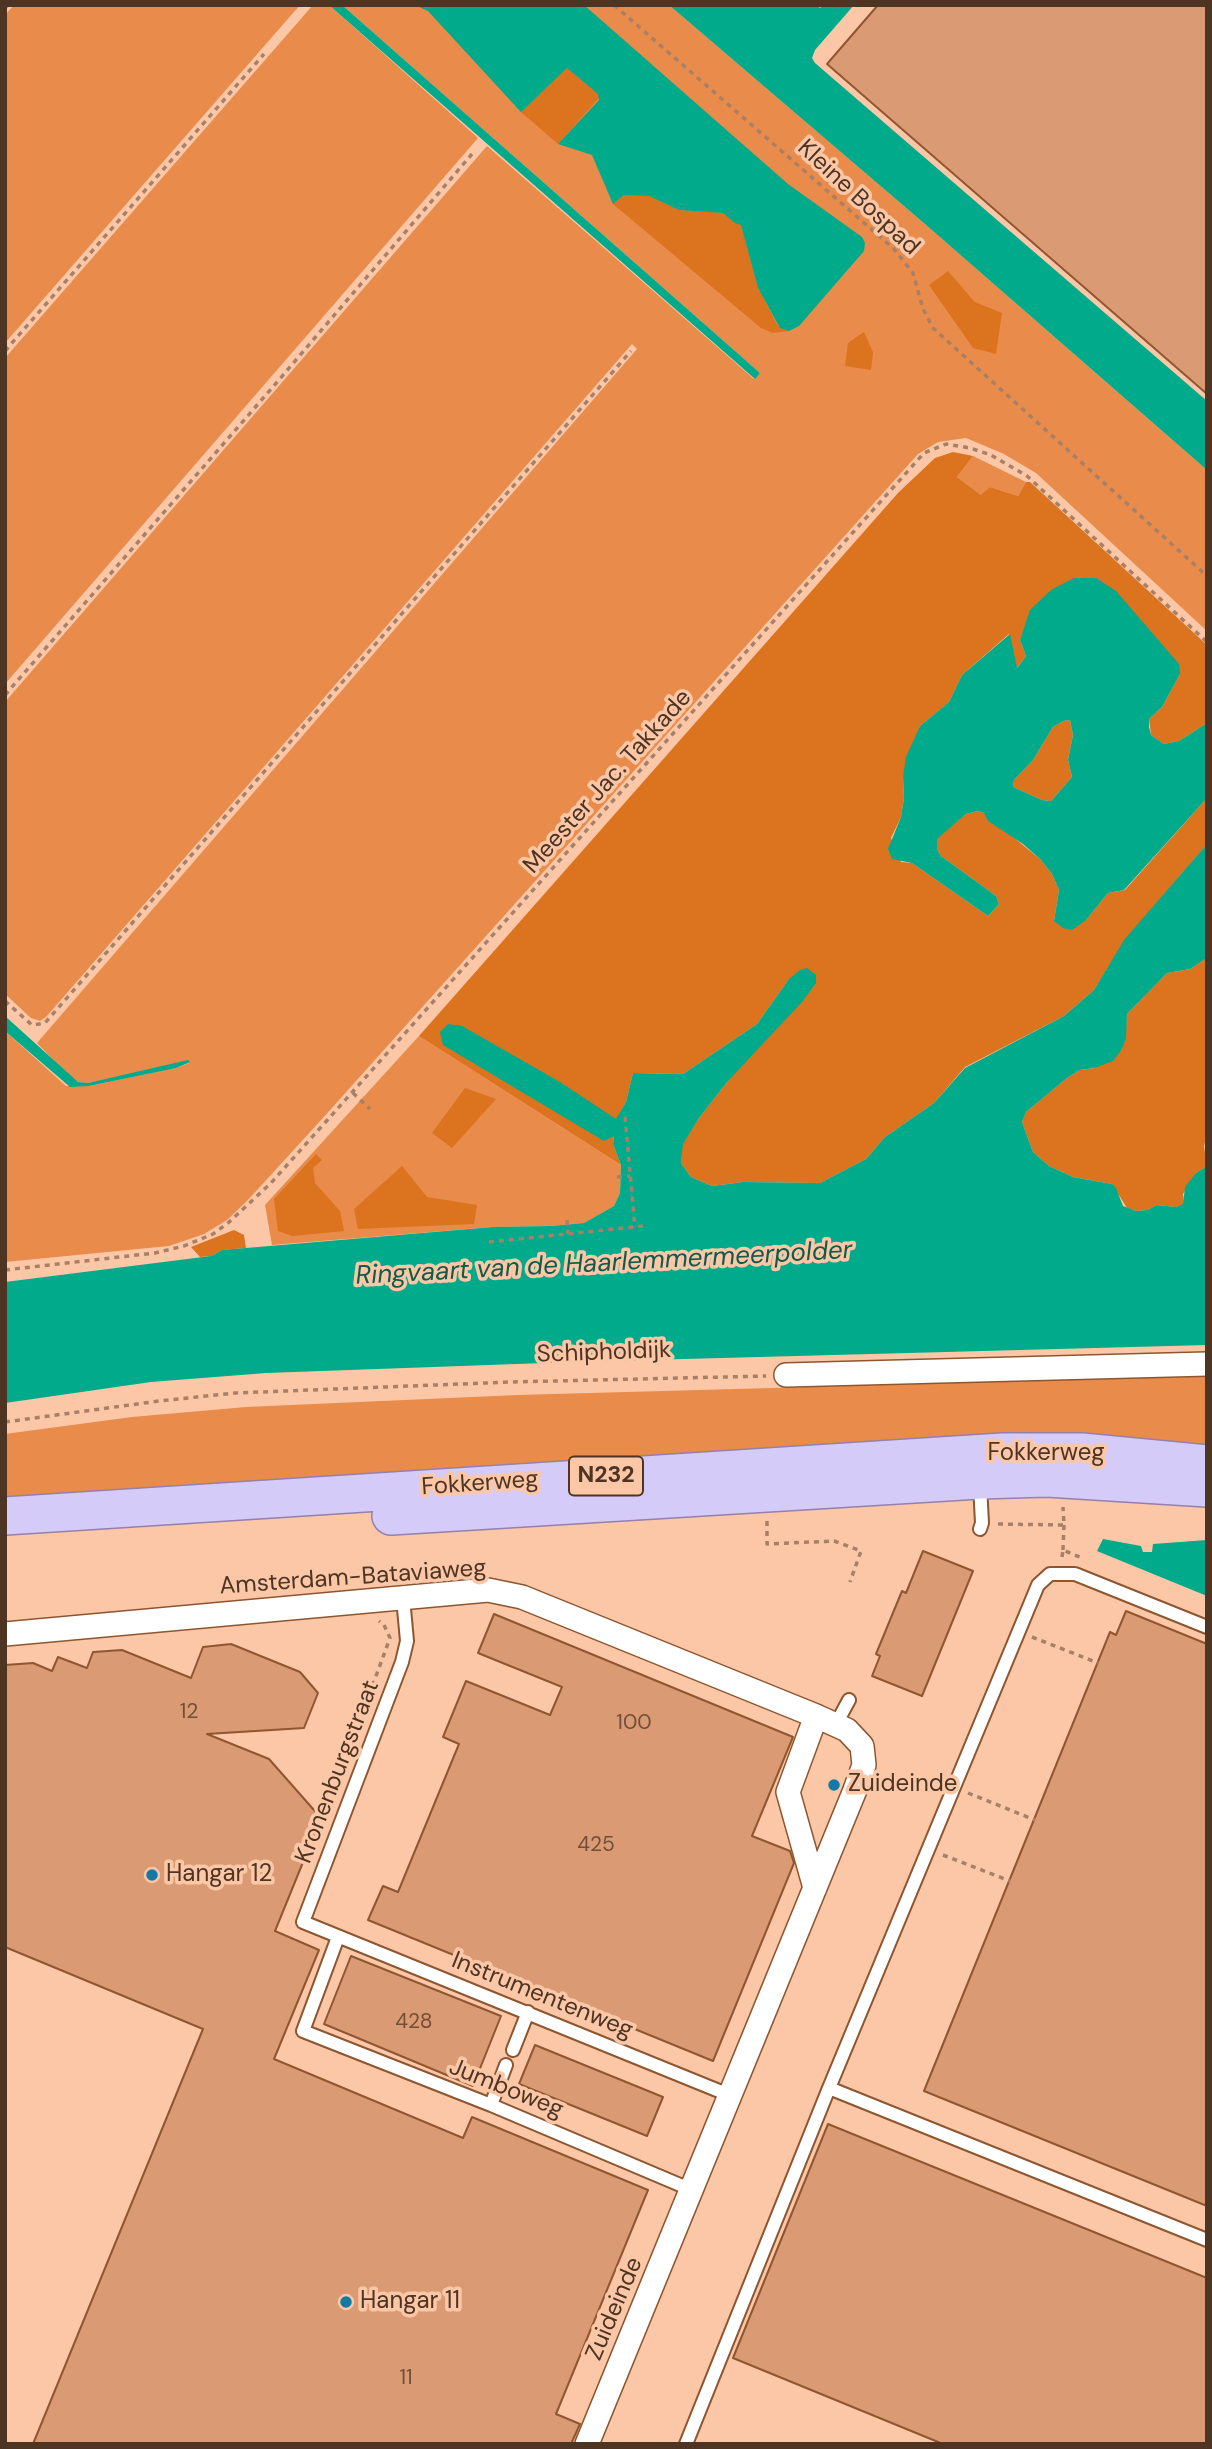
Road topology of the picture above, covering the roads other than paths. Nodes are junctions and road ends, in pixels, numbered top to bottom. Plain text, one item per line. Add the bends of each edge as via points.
1 (1207, 1364) edge
2 (786, 1375) road end
3 (1207, 1464) edge
4 (979, 1480) junction
5 (1207, 1488) edge
6 (5, 1516) edge
7 (981, 1526) road end
8 (5, 1540) edge
9 (403, 1598) junction
10 (1207, 1627) edge
11 (5, 1634) edge
12 (849, 1700) dead end
13 (826, 1720) junction
14 (863, 1765) joint
15 (815, 1888) junction
16 (338, 1937) junction
17 (528, 2012) junction
18 (513, 2050) dead end
19 (506, 2065) dead end
20 (829, 2088) junction
21 (729, 2095) junction
22 (491, 2105) junction
23 (692, 2190) junction
24 (1207, 2240) edge
25 (587, 2444) edge
26 (686, 2444) edge

1 - 2 street
3 - 6 main road, Fokkerweg / N232 via 1082,1452 1003,1452
4 - 5 main road, Fokkerweg / N232 via 1046,1478
4 - 7 lane
4 - 8 main road, Fokkerweg / N232
9 - 11 street, Amsterdam-Bataviaweg
9 - 13 street, Amsterdam-Bataviaweg via 488,1590 522,1597
9 - 16 lane, Kronenburgstraat via 407,1641 402,1662 303,1922
10 - 20 lane via 1075,1574 1050,1574 1038,1585
12 - 13 lane
13 - 14 street, Amsterdam-Bataviaweg via 847,1730 862,1746
13 - 15 street via 788,1792
14 - 15 street, Zuideinde
15 - 21 street, Zuideinde
16 - 17 lane, Instrumentenweg
16 - 22 lane, Jumboweg via 303,2031
17 - 18 lane
17 - 21 lane, Instrumentenweg
19 - 22 lane
20 - 24 lane
20 - 26 lane
21 - 23 street, Zuideinde
22 - 23 lane, Jumboweg
23 - 25 street, Zuideinde

